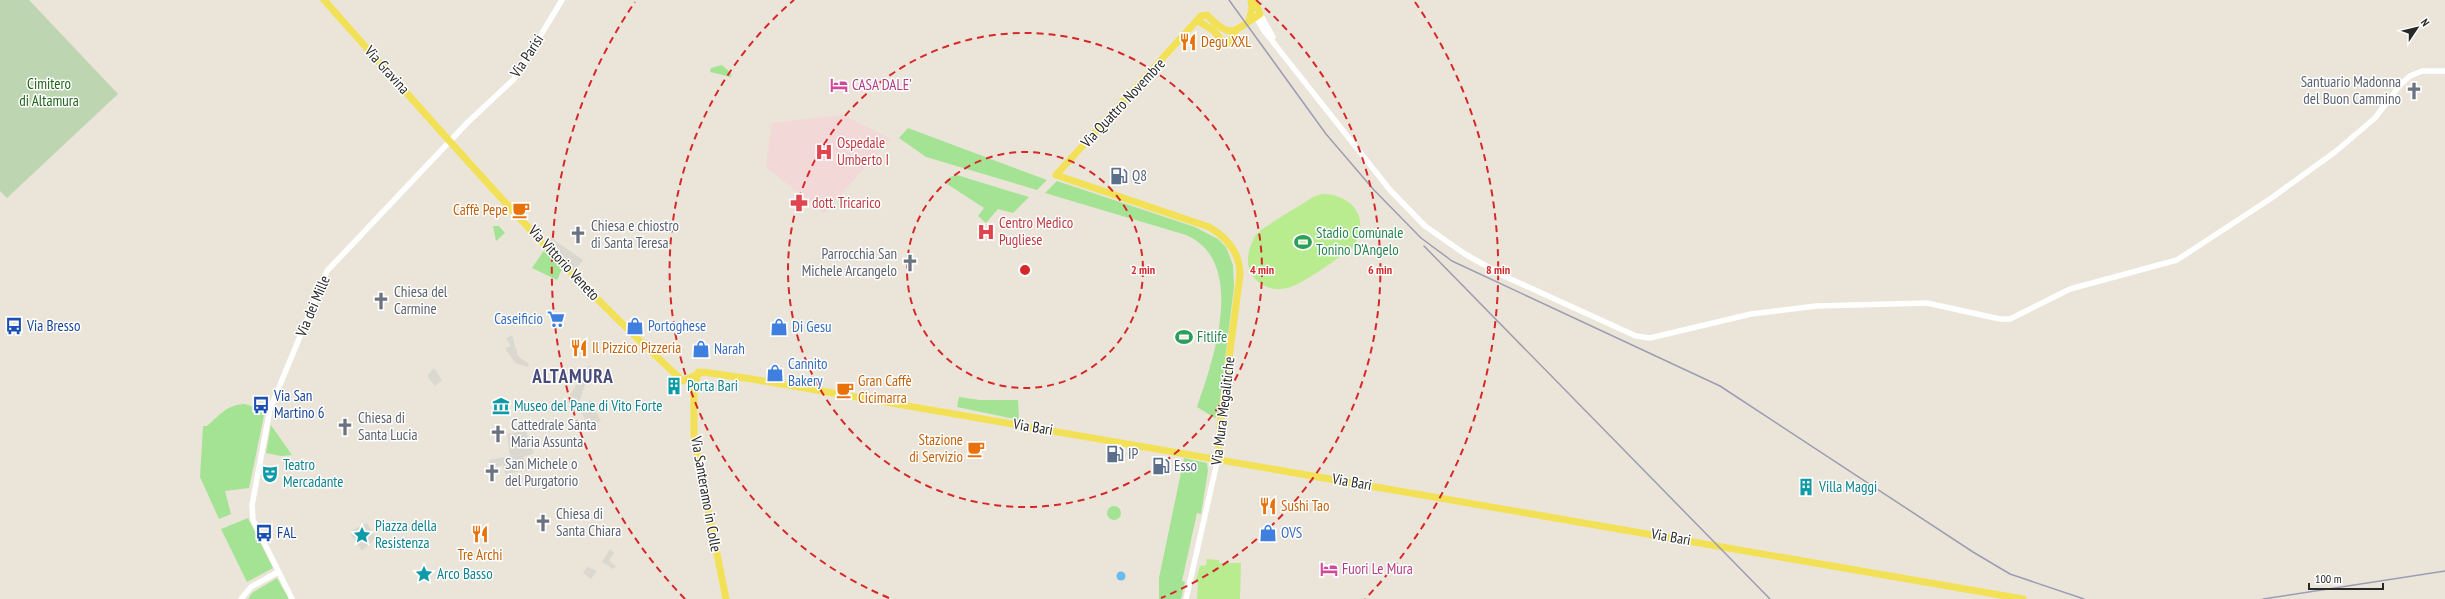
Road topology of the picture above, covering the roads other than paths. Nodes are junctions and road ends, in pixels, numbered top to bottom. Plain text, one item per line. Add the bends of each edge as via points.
1 (324, 0) edge
2 (562, 0) edge
3 (1251, 0) edge
4 (1254, 0) edge
5 (1254, 18) junction
6 (1204, 22) junction
7 (1231, 32) junction
8 (1219, 38) junction
9 (2445, 71) edge
10 (450, 140) junction
11 (1056, 175) joint
12 (698, 372) junction
13 (1218, 458) junction
14 (278, 572) junction
15 (241, 599) edge
16 (292, 599) edge
17 (726, 599) edge
18 (1186, 599) edge
19 (2023, 599) edge

1 - 10 main road, Via Gravina
2 - 10 street, Via Parisi via 514,79
3 - 5 main road
4 - 5 main road
5 - 7 main road
5 - 9 street via 1390,190 1425,226 1465,254 1504,276 1636,336 1650,338 1751,314 1816,306 1927,303 2010,319 2070,289 2177,260 2270,199 2335,152 2375,118 2410,76 2422,71
6 - 7 main road
6 - 8 main road
6 - 11 main road, Via Quattro Novembre via 1190,30
7 - 8 main road via 1221,33
7 - 8 main road via 1231,41 1227,44
10 - 12 main road, Via Vittorio Veneto via 612,316 683,381
10 - 14 street, Via dei Mille via 325,273 270,409 260,455 252,513
11 - 13 main road, Via Mura Megalitiche via 1209,227 1224,237 1234,250 1240,266 1240,276
12 - 13 main road, Via Bari
12 - 17 main road, Via Santeramo in Colle via 694,388 694,438
13 - 18 street, Via Mura Megalitiche
13 - 19 main road, Via Bari
14 - 15 street via 251,587
14 - 16 street

